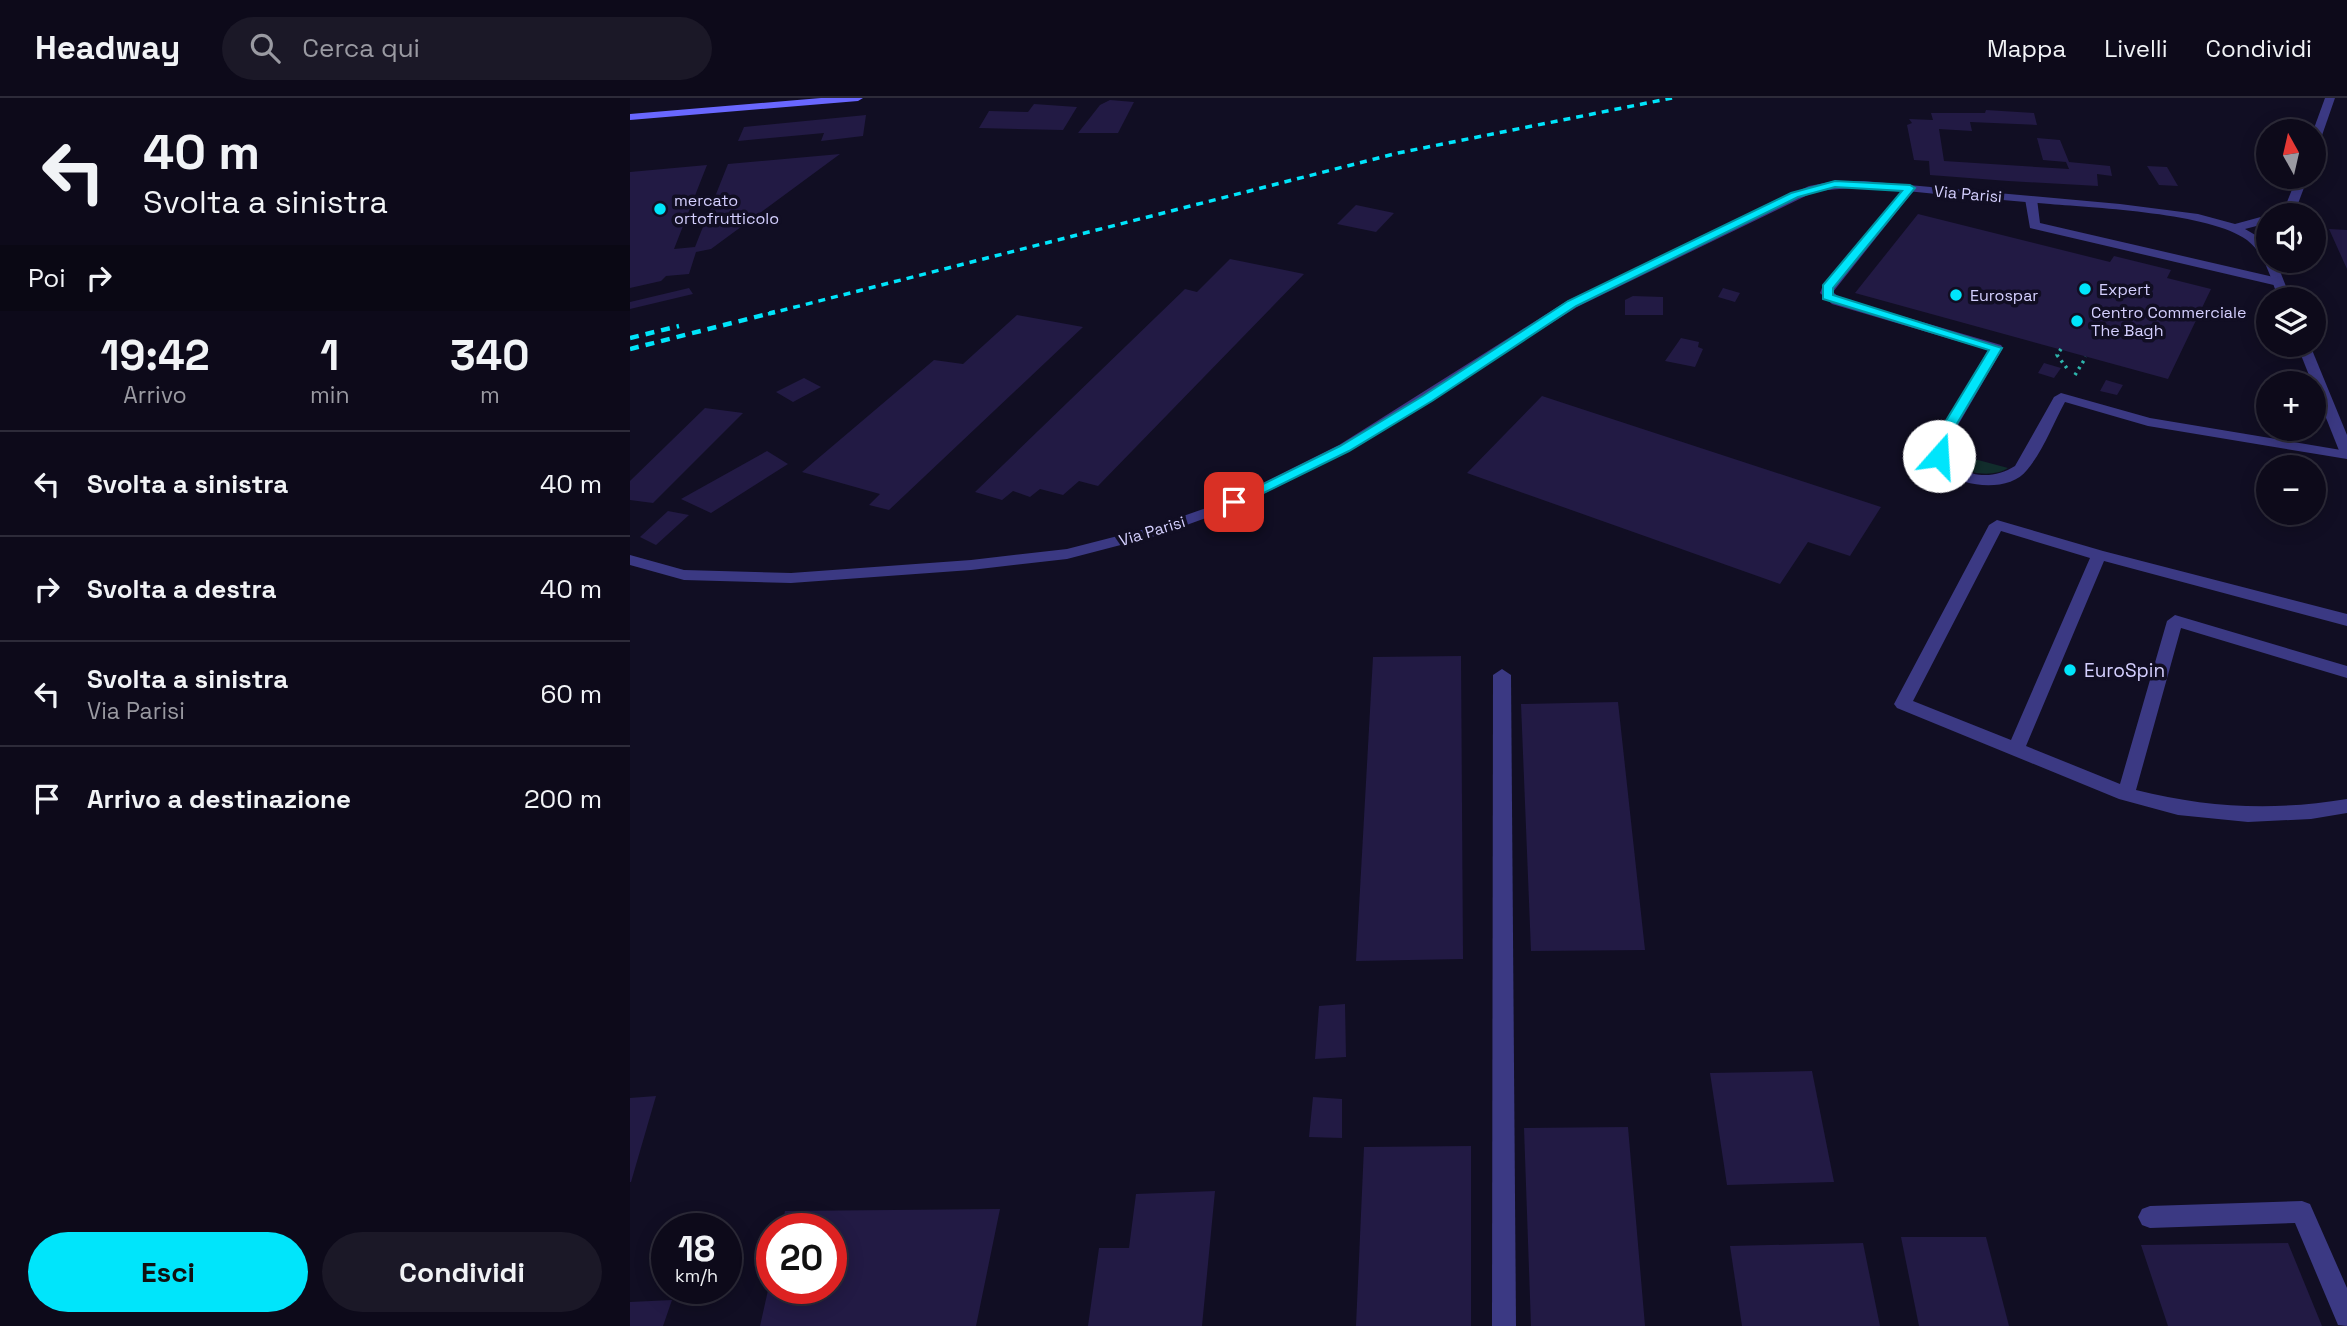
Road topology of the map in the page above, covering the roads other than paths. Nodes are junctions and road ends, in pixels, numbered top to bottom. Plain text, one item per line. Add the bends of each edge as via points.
1 (858, 98) edge
2 (2330, 98) edge
3 (630, 117) edge
4 (2323, 119) edge
5 (1910, 188) junction
6 (2032, 199) junction
7 (2256, 222) edge
8 (2235, 228) junction
9 (2256, 243) edge
10 (2274, 273) edge
11 (2278, 282) junction
12 (2280, 287) edge
13 (2308, 357) edge
14 (2347, 454) edge
15 (2099, 555) junction
16 (631, 563) edge
17 (2347, 620) edge
18 (2347, 672) edge
19 (1502, 675) dead end
20 (2016, 749) junction
21 (2126, 793) junction
22 (2347, 806) edge
23 (2150, 1217) dead end
24 (2347, 1316) edge
25 (1504, 1326) edge

1 - 3 main road
2 - 4 street
5 - 6 street, Via Parisi
5 - 14 street via 1826,293 1836,301 1996,348 1937,449 1944,464 1954,471 1979,480 2015,475 2062,397 2148,422
5 - 16 street, Via Parisi via 1835,184 1795,195 1572,304 1344,448 1234,502 1154,532 1067,554 791,578 684,575
6 - 8 street, Via Parisi via 2185,216
6 - 11 street via 2034,225
7 - 8 street
8 - 9 street
10 - 11 street
11 - 12 street
13 - 14 street
15 - 17 street
15 - 20 street
15 - 20 street via 1997,525 1903,704
18 - 21 street via 2175,621
19 - 25 street
20 - 21 street
21 - 22 street via 2178,808 2248,815 2311,813
23 - 24 street via 2302,1212

